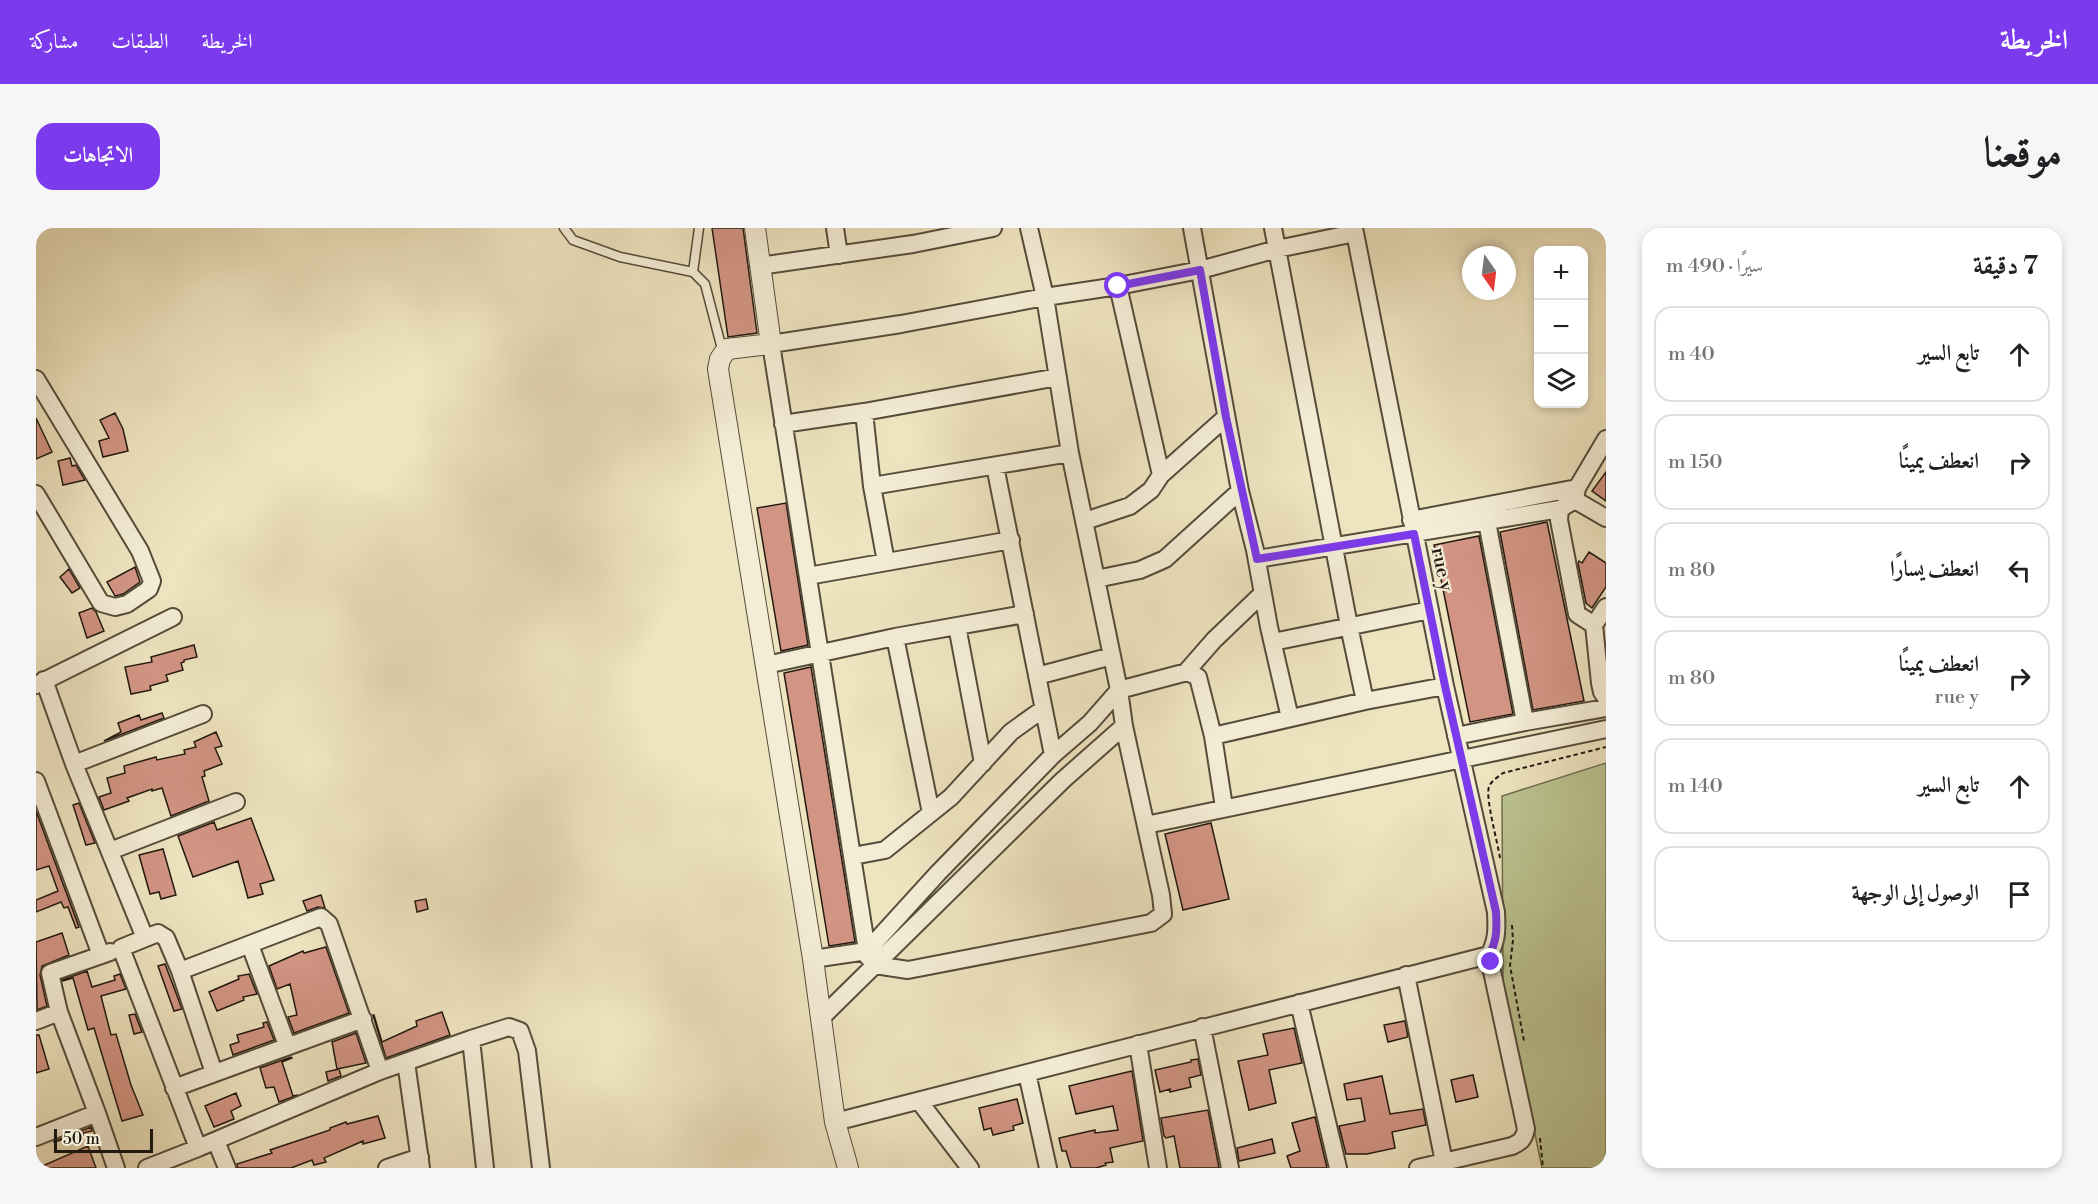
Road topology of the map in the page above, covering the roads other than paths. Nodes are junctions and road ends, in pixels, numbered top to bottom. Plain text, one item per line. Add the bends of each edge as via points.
1 (565, 228) edge
2 (699, 228) edge
3 (754, 228) edge
4 (835, 228) edge
5 (993, 228) edge
6 (1029, 228) edge
7 (1192, 228) edge
8 (1273, 228) edge
9 (1354, 230) edge
10 (1277, 249) junction
11 (839, 255) junction
12 (759, 266) junction
13 (1200, 270) junction
14 (693, 272) junction
15 (1118, 286) junction
16 (1045, 297) junction
17 (771, 344) junction
18 (723, 353) junction
19 (1058, 376) junction
20 (36, 379) edge
21 (864, 412) junction
22 (1226, 417) junction
23 (783, 424) junction
24 (1606, 439) edge
25 (1070, 453) junction
26 (995, 466) junction
27 (1161, 476) junction
28 (872, 486) junction
29 (1240, 491) junction
30 (36, 494) edge
31 (1576, 494) junction
32 (1560, 509) junction
33 (1486, 513) junction
34 (1606, 518) edge
35 (1084, 521) junction
36 (1412, 527) junction
37 (1011, 540) junction
38 (1333, 547) junction
39 (1257, 559) junction
40 (886, 562) junction
41 (808, 576) junction
42 (1096, 579) junction
43 (1263, 593) junction
44 (1606, 607) edge
45 (1430, 610) junction
46 (1024, 614) junction
47 (173, 616) dead end
48 (957, 626) junction
49 (1348, 626) junction
50 (1594, 626) junction
51 (895, 637) junction
52 (1273, 642) junction
53 (820, 653) junction
54 (1112, 656) junction
55 (766, 665) junction
56 (1186, 672) junction
57 (1037, 676) junction
58 (40, 682) edge
59 (1445, 686) junction
60 (1119, 690) junction
61 (1606, 698) edge
62 (1365, 700) junction
63 (1606, 708) edge
64 (1043, 709) junction
65 (203, 714) dead end
66 (1290, 718) junction
67 (1526, 722) junction
68 (1124, 726) junction
69 (1606, 729) edge
70 (1213, 736) junction
71 (1456, 736) junction
72 (1053, 755) junction
73 (1461, 759) junction
74 (982, 763) junction
75 (74, 764) junction
76 (36, 781) edge
77 (236, 802) dead end
78 (1224, 807) junction
79 (931, 813) junction
80 (1146, 825) junction
81 (110, 851) junction
82 (853, 856) junction
83 (145, 938) junction
84 (250, 945) junction
85 (121, 948) junction
86 (101, 955) junction
87 (869, 956) junction
88 (1488, 958) junction
89 (813, 959) junction
90 (180, 972) junction
91 (43, 974) edge
92 (1406, 975) junction
93 (1299, 1003) junction
94 (58, 1012) junction
95 (821, 1018) junction
96 (363, 1019) junction
97 (36, 1021) edge
98 (1202, 1028) junction
99 (471, 1038) junction
100 (1138, 1044) junction
101 (287, 1046) junction
102 (406, 1062) junction
103 (380, 1071) junction
104 (214, 1073) junction
105 (1027, 1073) junction
106 (174, 1088) junction
107 (919, 1101) junction
108 (97, 1113) junction
109 (835, 1122) junction
110 (36, 1137) edge
111 (216, 1141) junction
112 (198, 1148) junction
113 (1444, 1162) junction
114 (420, 1163) edge
115 (116, 1168) edge
116 (147, 1168) edge
117 (226, 1168) edge
118 (387, 1168) edge
119 (485, 1168) edge
120 (541, 1168) edge
121 (848, 1168) edge
122 (970, 1168) edge
123 (1047, 1168) edge
124 (1158, 1168) edge
125 (1230, 1168) edge
126 (1338, 1168) edge
127 (1418, 1168) edge

1 - 14 lane via 573,240 620,257
2 - 14 lane
3 - 12 street
4 - 11 street
5 - 11 street
6 - 16 street
7 - 13 street
8 - 10 street
9 - 10 street
9 - 36 street, rue y
10 - 13 street
10 - 38 street
11 - 12 street
12 - 17 street
13 - 15 street
13 - 22 street
14 - 18 lane via 705,284
15 - 16 street
15 - 27 street
16 - 17 street
16 - 19 street
17 - 18 street via 727,349
17 - 23 street
18 - 55 street via 718,369
19 - 21 street
19 - 25 street
20 - 30 street via 140,551 152,581 149,589 127,604 115,607 101,603
21 - 23 street
21 - 28 street
22 - 27 street
22 - 29 street
23 - 41 street
24 - 31 street
25 - 26 street
25 - 35 street
26 - 28 street
26 - 37 street
27 - 35 street via 1151,490 1130,506
28 - 40 street
29 - 39 street
29 - 42 street via 1165,559 1140,570
31 - 32 street
31 - 33 street
31 - 34 street
32 - 33 street
32 - 50 street via 1558,520 1577,614
33 - 36 street
33 - 67 street
35 - 42 street
36 - 38 street
36 - 45 street, rue y
37 - 40 street
37 - 46 street
38 - 39 street
38 - 49 street
39 - 43 street
40 - 41 street
41 - 53 street
42 - 54 street
43 - 52 street
43 - 56 street
44 - 50 street
45 - 49 street
45 - 59 street, rue y
46 - 48 street
46 - 57 street
47 - 58 street
48 - 51 street
48 - 74 street
49 - 52 street
49 - 62 street
50 - 61 street via 1600,683
51 - 53 street
51 - 79 street
52 - 66 street
53 - 55 street
53 - 82 street
54 - 57 street
54 - 60 street
55 - 89 street
56 - 60 street
56 - 70 street via 1198,677
57 - 64 street
58 - 75 street
59 - 62 street
59 - 71 street, rue y
60 - 68 street
60 - 72 street via 1090,723
62 - 66 street
63 - 67 street
64 - 72 street
64 - 74 street via 1011,732
65 - 75 street
66 - 70 street
67 - 71 street
68 - 80 street
68 - 87 street
69 - 73 street
70 - 78 street
71 - 73 street, rue y
72 - 87 street via 938,873
73 - 78 street
73 - 88 street, rue y via 1496,912 1496,943
74 - 79 street
75 - 81 street
76 - 86 street
77 - 81 street
78 - 80 street
79 - 82 street via 885,850
80 - 87 street via 1163,914 1151,923 908,970
81 - 83 street
82 - 87 street
83 - 85 street
83 - 90 street via 163,935
84 - 90 street
84 - 96 street via 321,917 329,924
84 - 101 street
85 - 86 street
85 - 106 street
86 - 91 street
87 - 89 street
87 - 95 street
88 - 92 street via 1480,956
88 - 113 street via 1526,1129 1521,1142 1512,1146
89 - 95 street
90 - 104 street
91 - 94 street
92 - 93 street
92 - 113 street
93 - 98 street
93 - 126 street
94 - 97 street
94 - 108 street
95 - 109 street
96 - 101 street
96 - 103 street
98 - 100 street
98 - 125 street
99 - 102 street
99 - 119 street
99 - 120 street via 509,1027 520,1031 524,1038
100 - 105 street
100 - 124 street
101 - 104 street
102 - 103 street
102 - 114 street
103 - 111 street
104 - 106 street
105 - 107 street
105 - 123 street
106 - 112 street
107 - 109 street
107 - 122 street
108 - 110 street
108 - 115 street
109 - 121 street
111 - 112 street
111 - 117 street
112 - 116 street
113 - 127 street
114 - 118 street

